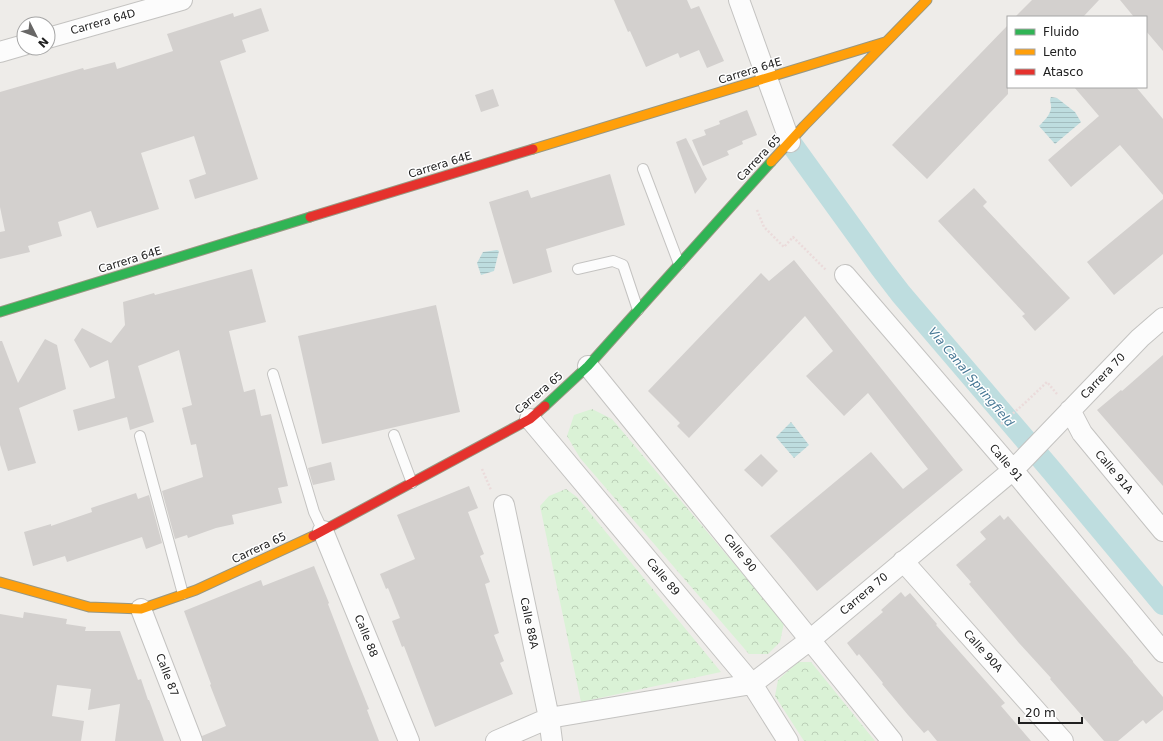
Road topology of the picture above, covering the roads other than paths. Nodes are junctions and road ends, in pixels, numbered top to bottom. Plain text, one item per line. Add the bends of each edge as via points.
1 (182, 0) edge
2 (739, 0) edge
3 (927, 0) edge
4 (56, 36) edge
5 (886, 42) junction
6 (16, 47) edge
7 (0, 52) edge
8 (766, 78) junction
9 (790, 142) junction
10 (643, 169) dead end
11 (679, 264) junction
12 (578, 269) dead end
13 (845, 275) road end
14 (638, 310) junction
15 (0, 312) edge
16 (1163, 318) edge
17 (588, 366) junction
18 (273, 374) dead end
19 (1070, 410) junction
20 (530, 419) junction
21 (394, 435) dead end
22 (140, 436) dead end
23 (1013, 470) junction
24 (412, 483) junction
25 (504, 505) road end
26 (323, 531) junction
27 (1163, 531) edge
28 (903, 561) junction
29 (0, 582) edge
30 (183, 594) junction
31 (141, 609) junction
32 (810, 640) junction
33 (1163, 652) edge
34 (752, 684) junction
35 (549, 718) junction
36 (192, 741) edge
37 (409, 741) edge
38 (496, 741) edge
39 (552, 741) edge
40 (788, 741) edge
41 (892, 741) edge
42 (1063, 741) edge

1 - 4 street, Carrera 64D
2 - 8 street
3 - 5 street, Carrera 65
5 - 8 street, Carrera 64E
5 - 9 street, Carrera 65
6 - 7 street
8 - 9 street
8 - 15 street, Carrera 64E
9 - 11 street, Carrera 65
10 - 11 lane
11 - 14 street, Carrera 65
12 - 14 lane via 612,261 623,265
13 - 23 street, Calle 91
14 - 17 street, Carrera 65
16 - 19 street, Carrera 70
17 - 20 street, Carrera 65
17 - 32 street, Calle 90
18 - 26 lane via 314,512
19 - 23 street, Carrera 70
19 - 27 street, Calle 91A via 1082,432
20 - 24 street, Carrera 65
20 - 34 street, Calle 89
21 - 24 lane
22 - 30 lane
23 - 28 street, Carrera 70
23 - 33 street, Calle 91
24 - 26 street, Carrera 65
25 - 35 street, Calle 88A
26 - 30 street, Carrera 65
26 - 37 street, Calle 88
28 - 32 street, Carrera 70
28 - 42 street, Calle 90A
29 - 31 street, Carrera 65 via 89,607
30 - 31 street, Carrera 65
31 - 36 street, Calle 87
32 - 34 street, Carrera 70
32 - 41 street, Calle 90
34 - 35 street, Carrera 70
34 - 40 street, Calle 89
35 - 38 street, Carrera 70
35 - 39 street, Calle 88A

